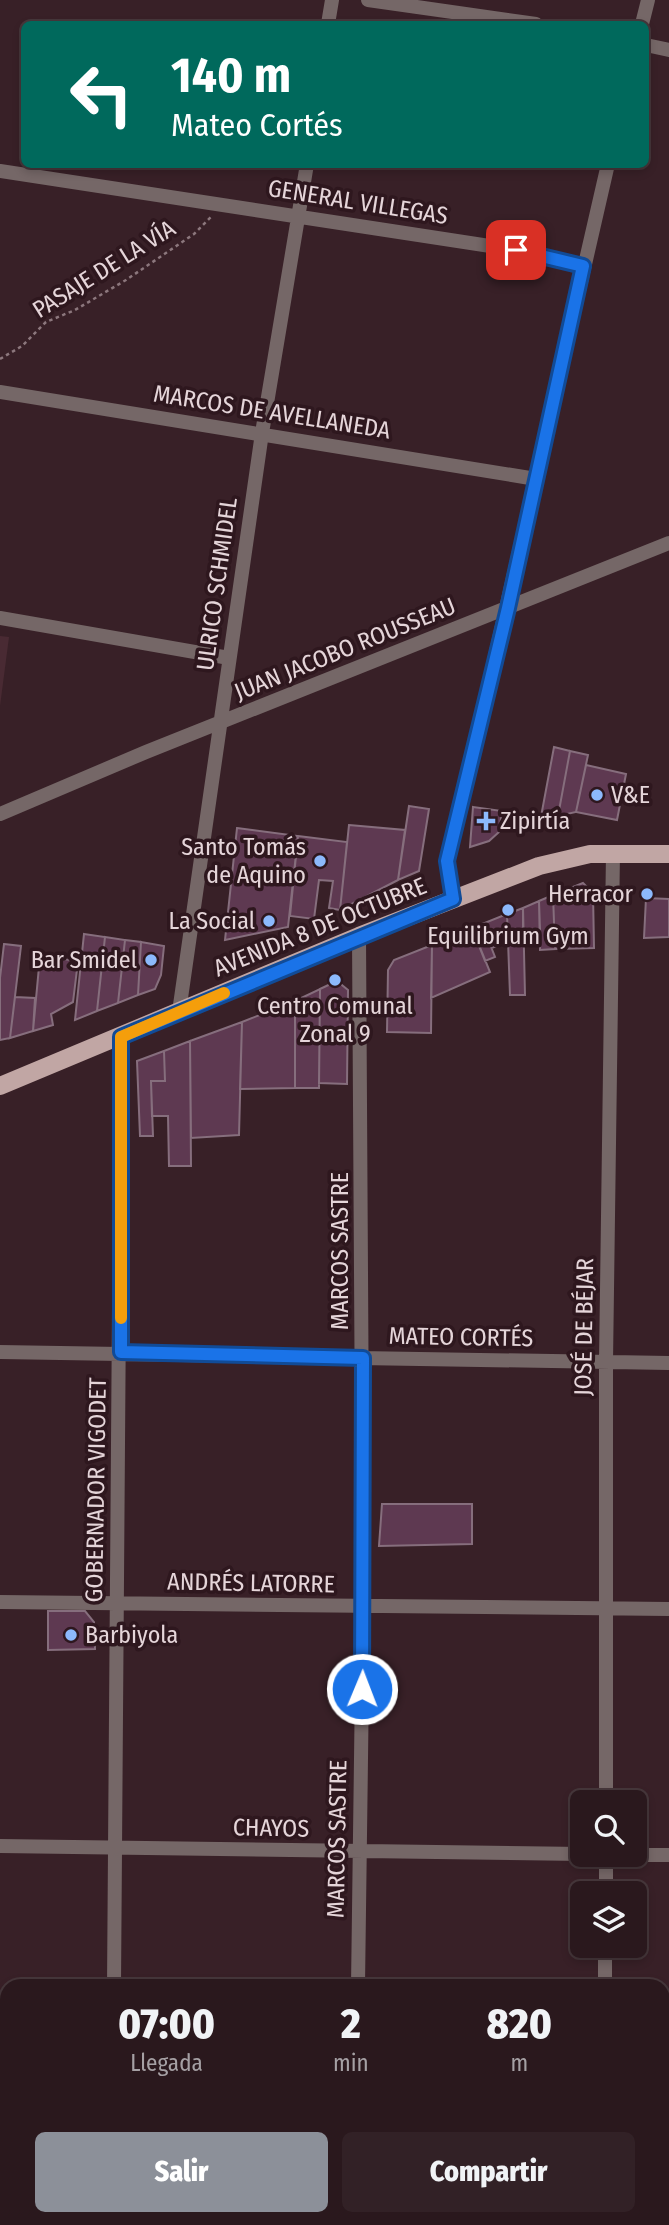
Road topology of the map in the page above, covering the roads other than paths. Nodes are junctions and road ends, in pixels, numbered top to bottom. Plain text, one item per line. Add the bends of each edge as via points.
1 (332, 0) edge
2 (368, 0) edge
3 (648, 0) edge
4 (328, 21) edge
5 (515, 21) edge
6 (643, 21) edge
7 (649, 46) edge
8 (669, 50) edge
9 (306, 168) edge
10 (607, 168) edge
11 (0, 171) edge
12 (300, 216) junction
13 (583, 266) junction
14 (0, 392) edge
15 (262, 433) junction
16 (536, 479) junction
17 (669, 543) edge
18 (508, 608) junction
19 (0, 618) edge
20 (229, 658) junction
21 (220, 723) junction
22 (0, 814) edge
23 (613, 852) junction
24 (669, 854) edge
25 (453, 899) junction
26 (359, 936) junction
27 (179, 1012) junction
28 (121, 1037) junction
29 (0, 1086) edge
30 (0, 1352) edge
31 (121, 1352) junction
32 (363, 1358) junction
33 (606, 1362) junction
34 (669, 1363) edge
35 (0, 1602) edge
36 (117, 1603) junction
37 (363, 1608) junction
38 (606, 1608) junction
39 (669, 1609) edge
40 (606, 1790) edge
41 (0, 1846) edge
42 (116, 1848) junction
43 (360, 1852) junction
44 (570, 1854) edge
45 (647, 1855) edge
46 (669, 1855) edge
47 (605, 1958) edge
48 (114, 1979) edge
49 (358, 1979) edge
50 (604, 1979) edge

1 - 4 street
2 - 5 street
3 - 6 street
7 - 8 street
9 - 12 street, ULRICO SCHMIDEL
10 - 13 street
11 - 12 street, GENERAL VILLEGAS
12 - 13 street, GENERAL VILLEGAS via 516,250
12 - 15 street, ULRICO SCHMIDEL
13 - 16 street
14 - 15 street, MARCOS DE AVELLANEDA
15 - 16 street, MARCOS DE AVELLANEDA
15 - 20 street, ULRICO SCHMIDEL
16 - 18 street
17 - 18 street, JUAN JACOBO ROUSSEAU
18 - 21 street, JUAN JACOBO ROUSSEAU
18 - 25 street via 447,861
19 - 20 street
20 - 21 street, ULRICO SCHMIDEL
21 - 22 street, JUAN JACOBO ROUSSEAU
21 - 27 street, ULRICO SCHMIDEL
23 - 24 main road, AVENIDA 8 DE OCTUBRE
23 - 25 main road, AVENIDA 8 DE OCTUBRE via 562,859
23 - 33 street, JOSÉ DE BÉJAR
25 - 26 main road, AVENIDA 8 DE OCTUBRE
26 - 27 main road, AVENIDA 8 DE OCTUBRE
26 - 32 street, MARCOS SASTRE
27 - 28 main road, AVENIDA 8 DE OCTUBRE
28 - 29 main road, AVENIDA 8 DE OCTUBRE
28 - 31 street, GOBERNADOR VIGODET
30 - 31 street, MATEO CORTÉS
31 - 32 street, MATEO CORTÉS
31 - 36 street, GOBERNADOR VIGODET
32 - 33 street, MATEO CORTÉS
32 - 37 street, MARCOS SASTRE
33 - 34 street, MATEO CORTÉS
33 - 38 street, JOSÉ DE BÉJAR
35 - 36 street, ANDRÉS LATORRE
36 - 37 street, ANDRÉS LATORRE
36 - 42 street, GOBERNADOR VIGODET
37 - 38 street, ANDRÉS LATORRE
37 - 43 street, MARCOS SASTRE
38 - 39 street, ANDRÉS LATORRE
38 - 40 street, JOSÉ DE BÉJAR
41 - 42 street, CHAYOS
42 - 43 street, CHAYOS
42 - 48 street, GOBERNADOR VIGODET
43 - 44 street, CHAYOS
43 - 49 street, MARCOS SASTRE
45 - 46 street
47 - 50 street

